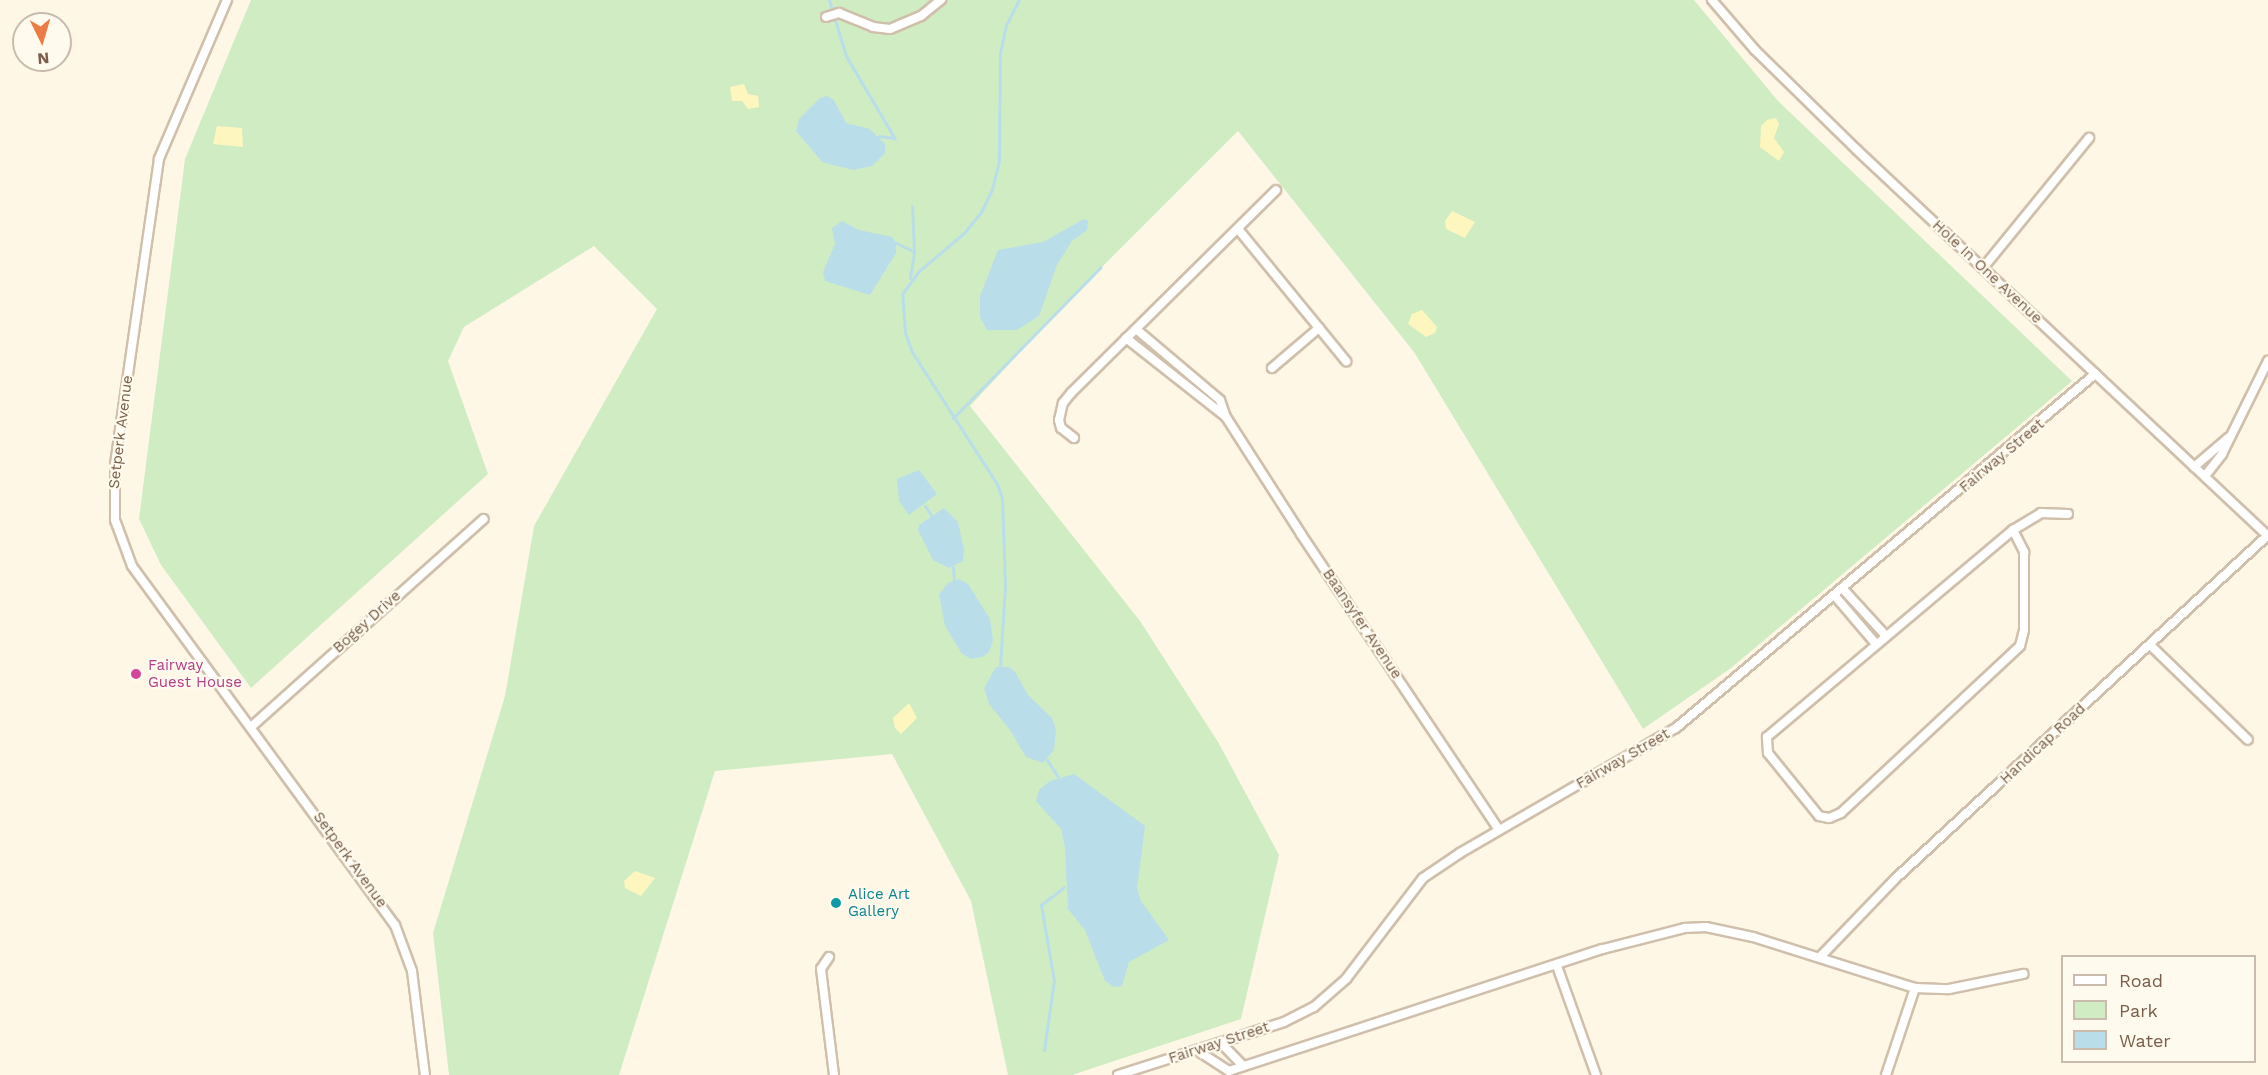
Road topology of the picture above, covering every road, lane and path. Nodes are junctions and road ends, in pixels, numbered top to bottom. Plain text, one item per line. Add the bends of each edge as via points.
1 (227, 0) edge
2 (941, 0) edge
3 (1712, 0) edge
4 (826, 16) dead end
5 (2089, 138) dead end
6 (1276, 190) dead end
7 (1238, 229) junction
8 (1983, 268) junction
9 (1319, 328) junction
10 (1136, 329) junction
11 (1126, 338) junction
12 (1346, 361) dead end
13 (2268, 361) edge
14 (1272, 368) dead end
15 (1187, 370) junction
16 (2095, 374) junction
17 (1179, 379) junction
18 (1226, 417) junction
19 (1074, 438) dead end
20 (2229, 438) junction
21 (2194, 467) junction
22 (2205, 476) junction
23 (2068, 514) dead end
24 (484, 519) dead end
25 (2013, 530) junction
26 (2268, 536) edge
27 (1843, 589) junction
28 (1835, 596) junction
29 (1886, 636) junction
30 (1876, 644) junction
31 (2150, 645) junction
32 (251, 727) junction
33 (2248, 740) dead end
34 (1499, 830) junction
35 (1821, 956) junction
36 (829, 957) dead end
37 (1557, 966) junction
38 (2023, 974) dead end
39 (1914, 988) junction
40 (1221, 1043) junction
41 (1198, 1051) junction
42 (1243, 1066) junction
43 (425, 1075) edge
44 (834, 1075) edge
45 (1118, 1075) edge
46 (1596, 1075) edge
47 (1886, 1075) edge

1 - 32 street, Setperk Avenue via 159,159 112,499 129,561
2 - 4 street via 912,21 890,29 873,27 839,13
3 - 8 street, Hole In One Avenue via 1755,50
5 - 8 street
6 - 7 street
7 - 9 street
7 - 10 street
8 - 16 street, Hole In One Avenue
9 - 12 street
9 - 14 street
10 - 11 street
10 - 15 street, Baansyfer Avenue
11 - 17 street, Baansyfer Avenue
11 - 19 street via 1063,404 1061,428
13 - 20 street
15 - 17 street
15 - 18 street, Baansyfer Avenue via 1220,400
16 - 21 street, Hole In One Avenue
16 - 27 street, Fairway Street
17 - 18 street, Baansyfer Avenue
18 - 34 street, Baansyfer Avenue
20 - 21 street
20 - 22 street
21 - 22 street, Hole In One Avenue
22 - 26 street, Hole In One Avenue
23 - 25 street via 2041,513
24 - 32 street, Bogey Drive
25 - 29 street
25 - 30 street via 2024,552 2024,630 2020,646 1841,813 1824,818 1768,753 1767,737
26 - 31 street, Handicap Road
27 - 28 street, Fairway Street
27 - 29 street
28 - 30 street
28 - 34 street, Fairway Street via 1676,728
29 - 30 street
31 - 33 street
31 - 35 street, Handicap Road via 1895,879
32 - 43 street, Setperk Avenue via 395,925 412,971
34 - 40 street, Fairway Street via 1423,878 1331,994 1299,1016
35 - 37 street via 1706,927 1654,934
35 - 39 street
36 - 44 street via 821,969
37 - 42 street
37 - 46 street
38 - 39 street via 1949,988
39 - 47 street
40 - 41 street, Fairway Street
40 - 42 street
41 - 42 street via 1226,1071
41 - 45 street, Fairway Street

